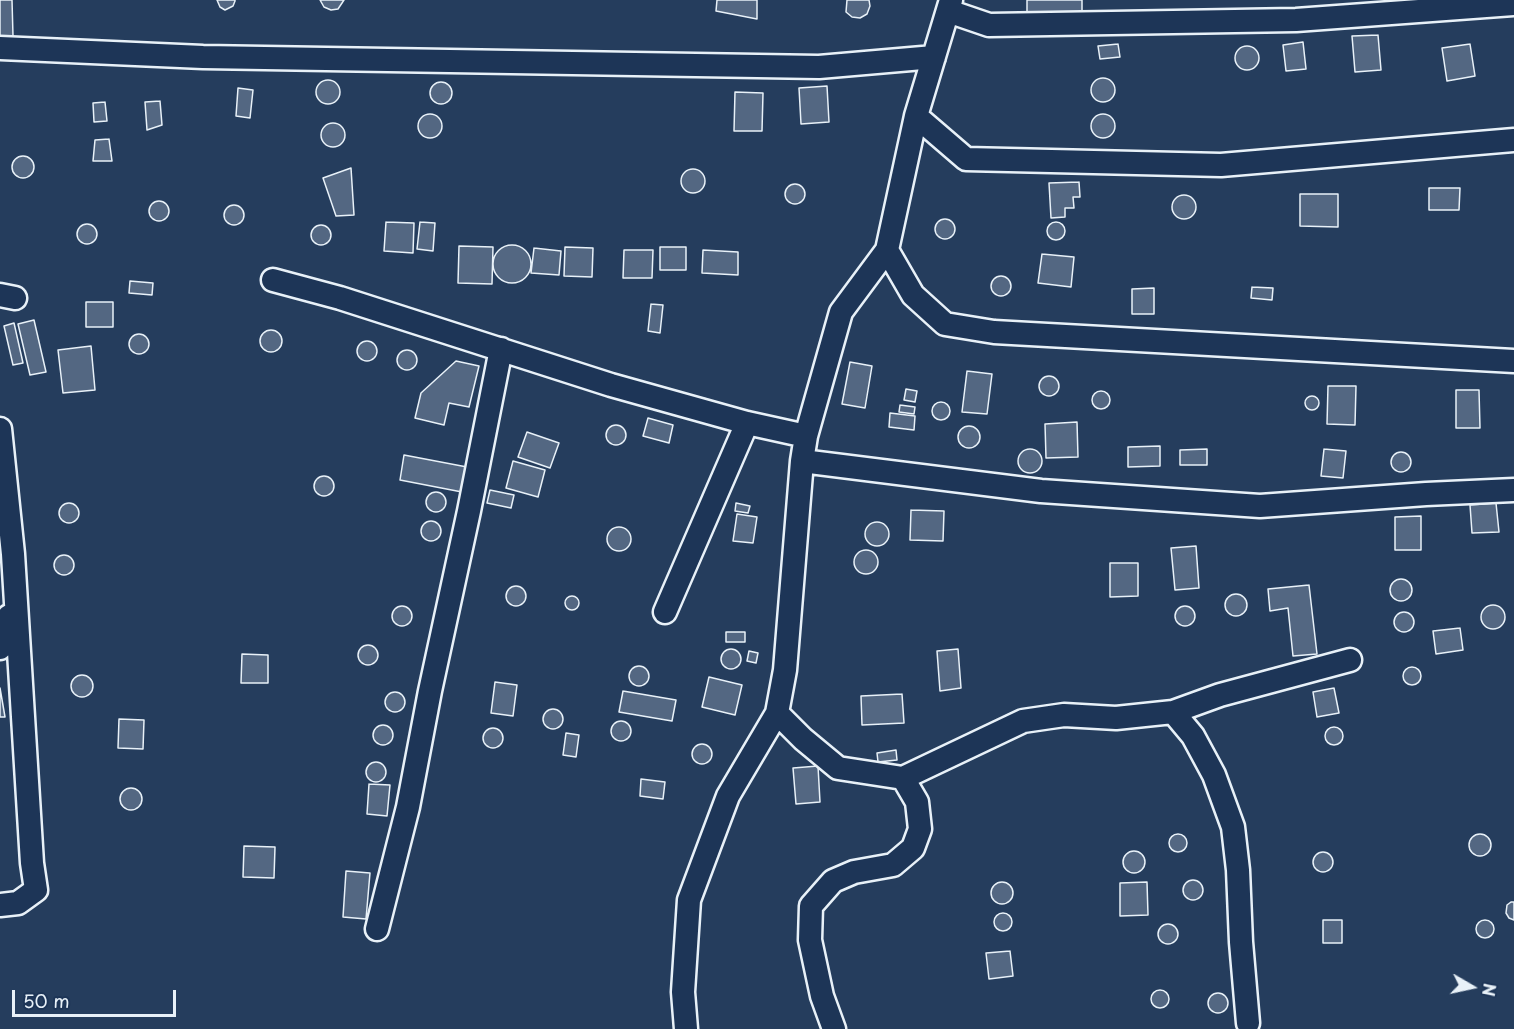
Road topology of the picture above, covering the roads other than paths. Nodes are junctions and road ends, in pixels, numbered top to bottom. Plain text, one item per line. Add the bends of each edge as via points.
1 (1514, 4) edge
2 (950, 5) edge
3 (0, 48) edge
4 (934, 57) junction
5 (916, 116) junction
6 (1514, 140) edge
7 (887, 250) junction
8 (273, 280) dead end
9 (501, 349) junction
10 (1514, 361) edge
11 (747, 423) junction
12 (0, 429) edge
13 (806, 436) junction
14 (802, 461) junction
15 (1514, 490) edge
16 (13, 554) junction
17 (665, 612) dead end
18 (0, 648) edge
19 (1350, 660) dead end
20 (1173, 712) junction
21 (777, 713) junction
22 (903, 778) junction
23 (0, 905) edge
24 (377, 929) dead end
25 (1248, 1023) dead end
26 (686, 1029) edge
27 (834, 1029) edge

1 - 2 street via 1296,20 988,25
2 - 4 street
3 - 4 street via 203,57 819,67
4 - 5 street
5 - 6 street via 966,159 1221,165
5 - 7 street
7 - 10 street via 913,295 945,324 994,332
7 - 13 street via 841,312
8 - 9 street
9 - 11 street
9 - 24 street via 408,807
11 - 13 street
11 - 17 street
12 - 16 street
13 - 14 street
14 - 15 street via 1041,490 1260,506
14 - 21 street via 785,670
16 - 18 street via 7,641
16 - 23 street via 36,890 18,903
19 - 20 street via 1220,695
20 - 22 street via 1116,718 1064,715 1023,721
20 - 25 street via 1193,736 1214,775 1233,826
21 - 22 street via 838,768
21 - 26 street via 728,796 689,900 683,992
22 - 27 street via 917,802 920,829 913,848 893,865 854,872 833,881 811,906 810,940

